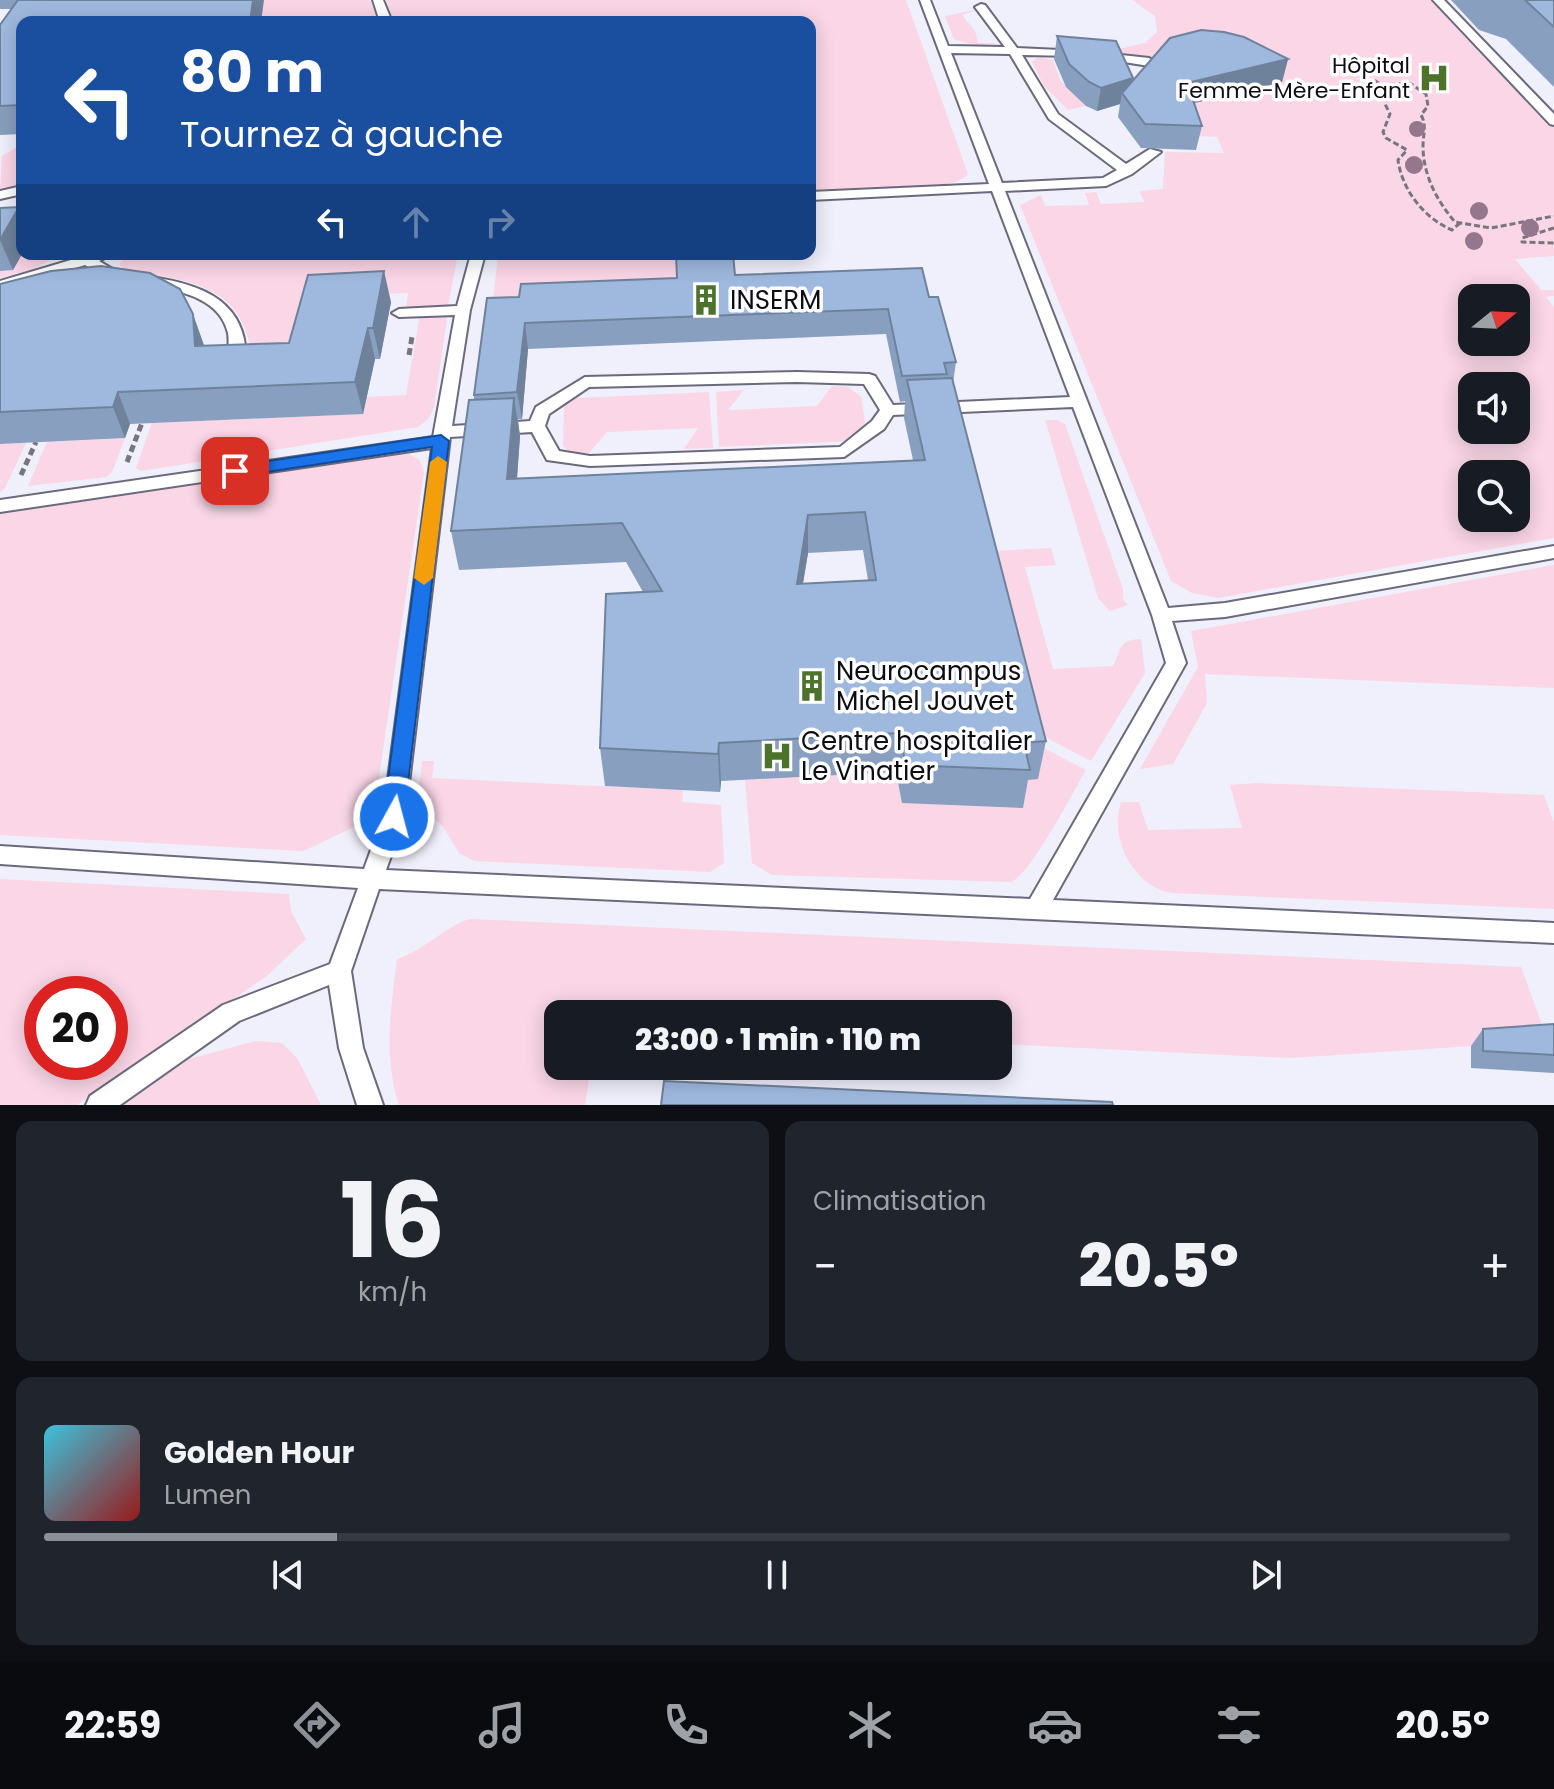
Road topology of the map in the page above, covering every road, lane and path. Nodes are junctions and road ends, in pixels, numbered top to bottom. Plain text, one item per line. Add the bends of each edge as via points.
1 (925, 0) edge
2 (1438, 0) edge
3 (981, 7) dead end
4 (944, 49) junction
5 (1013, 50) junction
6 (1109, 57) junction
7 (1149, 62) edge
8 (1119, 70) edge
9 (1554, 121) edge
10 (1155, 152) edge
11 (1127, 171) junction
12 (999, 187) junction
13 (816, 196) edge
14 (1554, 216) edge
15 (1460, 223) junction
16 (1554, 228) edge
17 (1554, 243) edge
18 (80, 260) edge
19 (92, 260) edge
20 (476, 260) edge
21 (1, 290) edge
22 (463, 310) junction
23 (399, 313) dead end
24 (250, 366) edge
25 (1080, 402) junction
26 (888, 410) junction
27 (142, 423) edge
28 (537, 426) junction
29 (442, 436) junction
30 (116, 489) junction
31 (0, 506) edge
32 (1554, 552) edge
33 (1161, 615) junction
34 (0, 855) edge
35 (372, 879) junction
36 (1036, 909) junction
37 (1554, 933) edge
38 (339, 971) junction
39 (99, 1105) edge
40 (370, 1105) edge

1 - 4 lane
2 - 9 lane
3 - 5 lane
4 - 5 lane
4 - 12 lane
5 - 6 lane
5 - 11 lane via 1053,116
6 - 7 lane
6 - 8 lane
10 - 11 lane
11 - 12 lane via 1106,182
12 - 13 lane
12 - 25 lane
14 - 15 path via 1533,215 1494,228
15 - 15 path via 1435,198 1431,184 1421,115 1428,106 1426,94 1411,84 1390,84 1385,104 1390,114 1383,132 1407,150 1398,160 1404,181 1432,220 1452,230
16 - 17 path via 1522,242
18 - 21 lane
19 - 24 lane via 114,277 183,286 212,299 236,327 236,366
20 - 22 lane
22 - 23 lane
22 - 29 lane
25 - 26 lane
25 - 33 lane
26 - 28 lane via 844,452 590,461 553,456
26 - 28 lane via 869,379 585,382 542,411
27 - 30 path
28 - 29 lane
29 - 30 lane
29 - 35 lane via 394,817
30 - 31 lane
32 - 33 lane via 1225,610
33 - 36 lane via 1176,663
34 - 35 lane
35 - 36 lane
35 - 38 lane
36 - 37 lane
38 - 39 lane via 231,1013
38 - 40 lane via 351,1048

